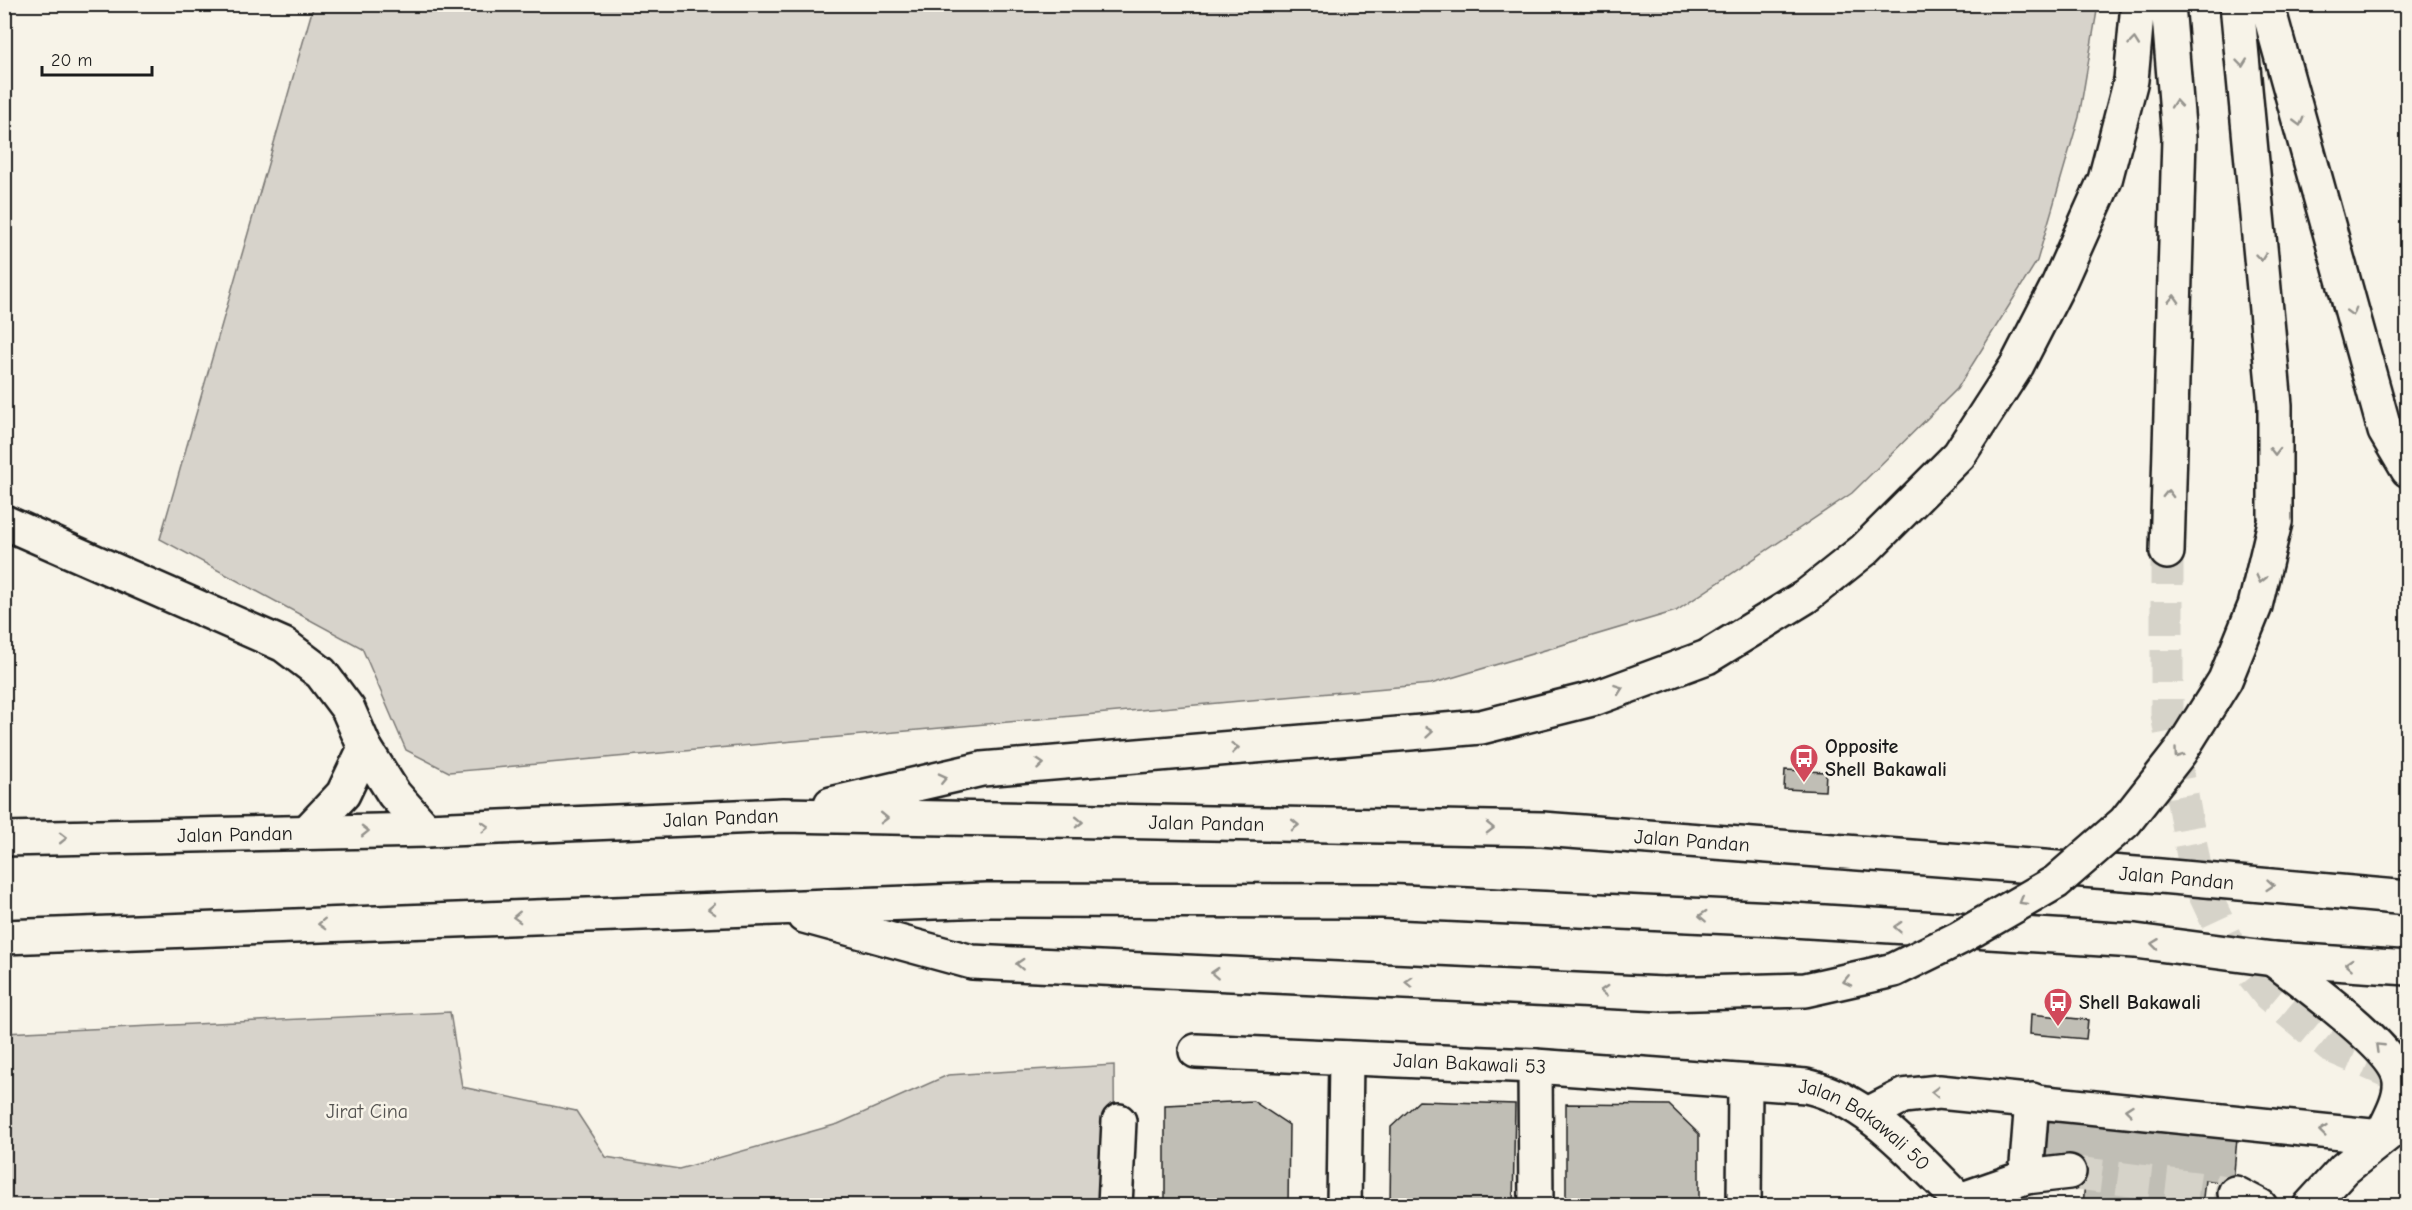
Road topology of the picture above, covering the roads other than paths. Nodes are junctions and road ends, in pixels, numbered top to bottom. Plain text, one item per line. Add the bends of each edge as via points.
1 (2138, 4) edge
2 (2168, 4) edge
3 (2236, 4) edge
4 (2267, 4) edge
5 (2408, 470) edge
6 (4, 522) edge
7 (2167, 552) tunnel mouth
8 (365, 748) junction
9 (783, 815) junction
10 (426, 830) junction
11 (307, 832) junction
12 (4, 839) edge
13 (2408, 897) edge
14 (771, 907) junction
15 (109, 933) junction
16 (4, 937) edge
17 (4, 945) edge
18 (2273, 958) junction
19 (2408, 968) edge
20 (1196, 1051) dead end
21 (1346, 1058) junction
22 (1535, 1066) junction
23 (1745, 1082) junction
24 (2032, 1100) junction
25 (1868, 1114) junction
26 (1119, 1121) dead end
27 (2394, 1128) edge
28 (2069, 1172) tunnel mouth
29 (2026, 1177) junction
30 (1963, 1203) edge
31 (1115, 1206) edge
32 (1344, 1206) edge
33 (1536, 1206) edge
34 (1744, 1206) edge
35 (2310, 1206) edge

9 -> 1 main road via 982,769 1481,727 1596,698 1707,657 1805,597 1864,550 1959,455 2017,365 2105,180 2131,80
7 -> 2 main road via 2179,138
3 -> 14 main road, bridge via 2275,405 2275,522 2255,606 2225,680 2180,752 2125,822 2056,882 1894,970 1805,990 1662,994 972,962
4 -> 5 main road via 2385,430
6 - 8 main road via 284,645 321,673 348,709
8 - 10 main road via 394,795
8 - 11 main road via 343,794
10 -> 9 main road, Jalan Pandan
9 -> 13 main road, Jalan Pandan via 1542,829
11 -> 10 main road, Jalan Pandan
12 -> 11 main road, Jalan Pandan
14 -> 15 main road
18 -> 14 main road via 2135,941 1382,901 987,900
15 - 16 main road
15 - 17 main road
19 -> 18 main road
27 -> 18 main road via 2401,1082 2390,1058
20 - 21 main road, Jalan Bakawali 53
21 - 22 main road, Jalan Bakawali 53
21 - 32 main road
22 - 23 main road, Jalan Bakawali 53
22 - 33 main road
23 - 25 main road, Jalan Bakawali 50 via 1823,1090
23 - 34 main road
24 -> 25 main road via 1927,1091 1903,1096
27 -> 24 main road
24 - 29 main road
25 - 30 main road, Jalan Bakawali 50
26 - 31 main road
27 - 35 main road via 2344,1169
28 - 29 main road
29 - 30 main road

